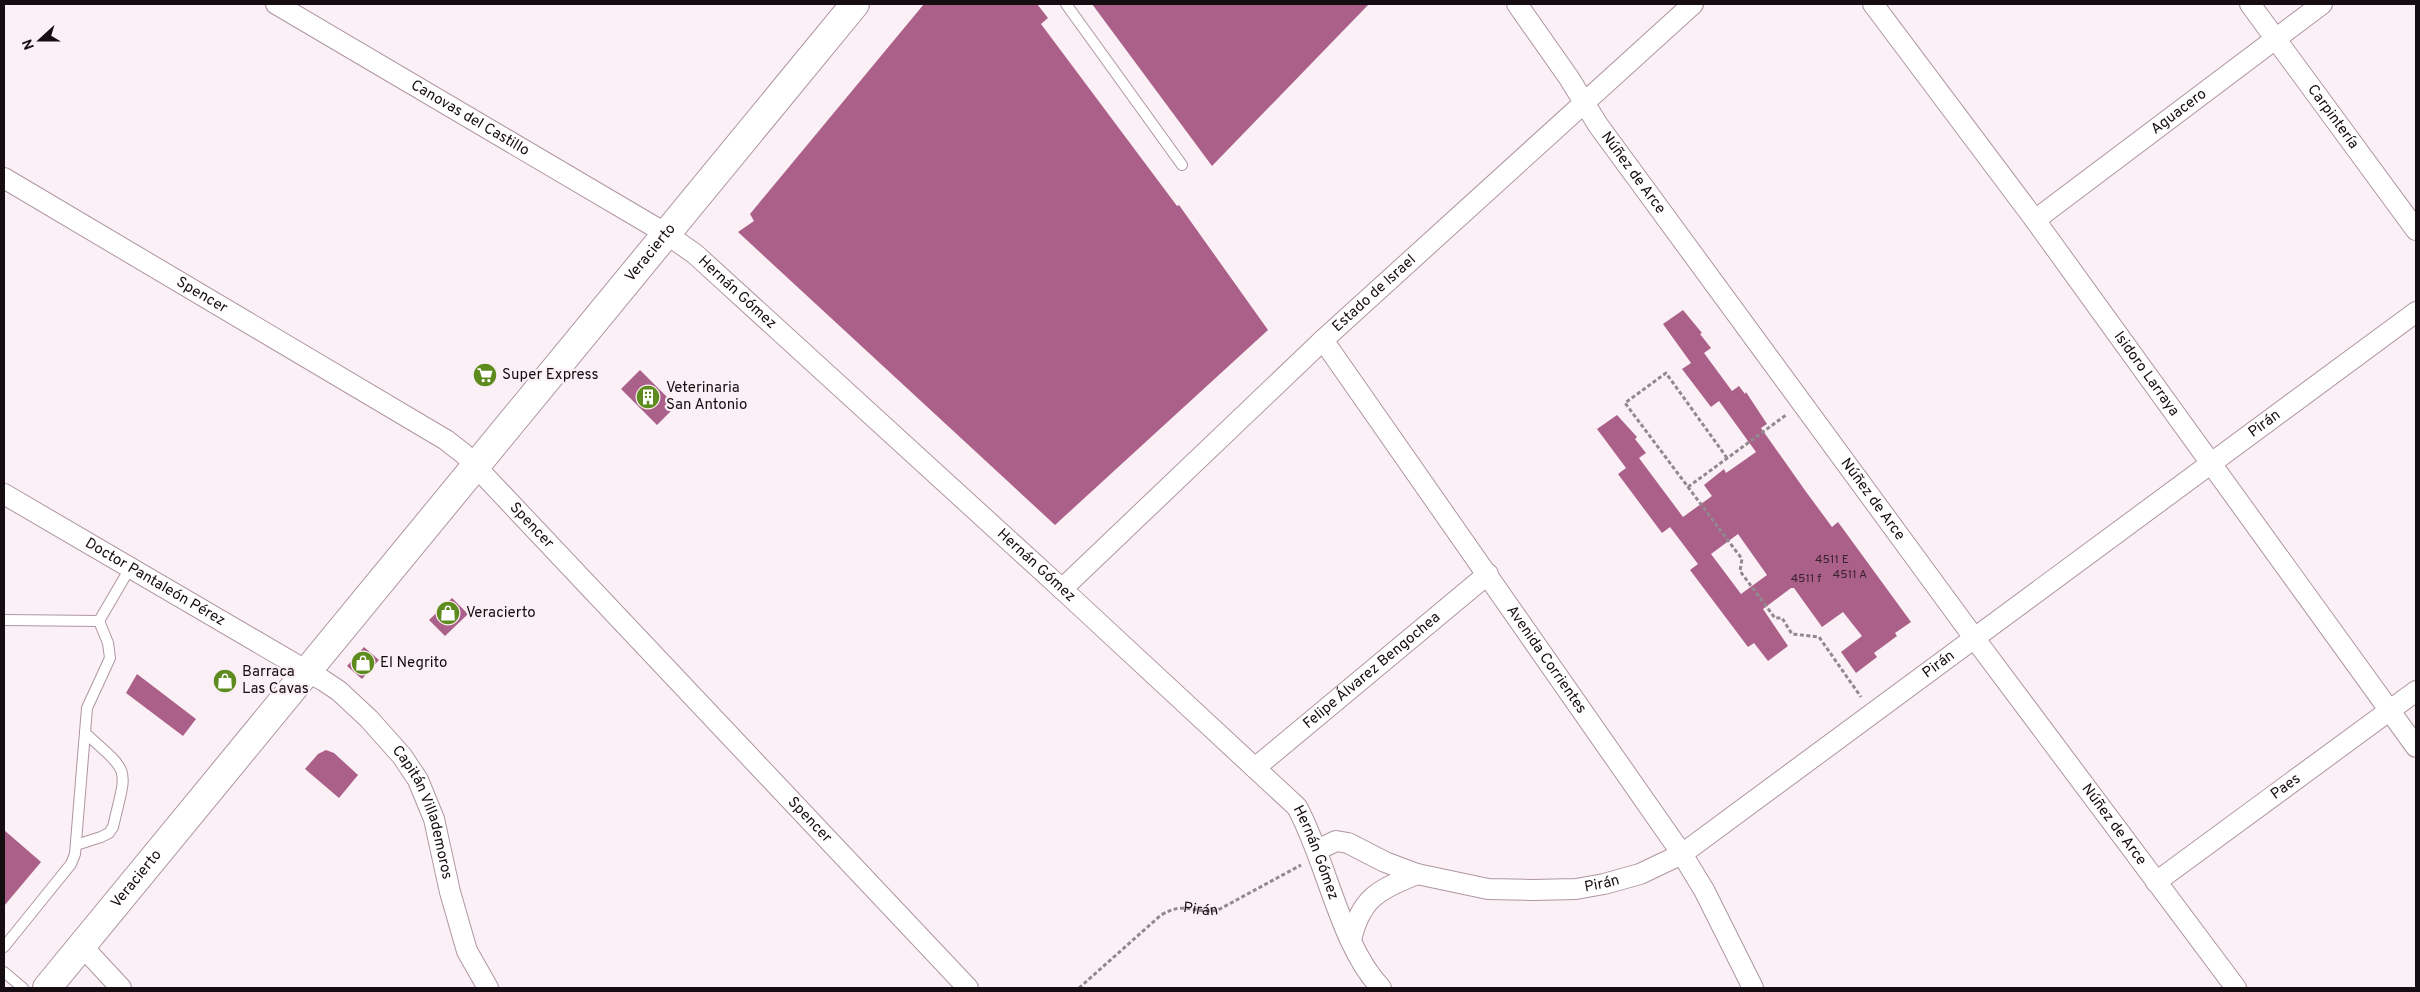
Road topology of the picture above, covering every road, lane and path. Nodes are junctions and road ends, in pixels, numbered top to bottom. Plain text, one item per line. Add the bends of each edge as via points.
1 (276, 4) edge
2 (854, 4) edge
3 (1066, 4) edge
4 (1518, 4) edge
5 (1693, 4) edge
6 (1873, 4) edge
7 (2250, 4) edge
8 (2322, 4) edge
9 (2275, 38) junction
10 (1584, 104) junction
11 (1182, 165) dead end
12 (4, 178) edge
13 (2035, 220) junction
14 (2416, 230) edge
15 (665, 233) junction
16 (2416, 312) edge
17 (1324, 340) junction
18 (1802, 404) junction
19 (1727, 458) junction
20 (2212, 464) junction
21 (475, 465) junction
22 (1688, 487) junction
23 (4, 494) edge
24 (130, 568) junction
25 (1488, 574) junction
26 (1062, 589) junction
27 (4, 620) edge
28 (100, 621) junction
29 (1975, 639) junction
30 (306, 672) junction
31 (2416, 691) edge
32 (2390, 711) junction
33 (1873, 714) junction
34 (85, 732) junction
35 (2416, 747) edge
36 (1254, 768) junction
37 (76, 845) junction
38 (1317, 850) junction
39 (1682, 854) junction
40 (1417, 874) junction
41 (2156, 882) junction
42 (1351, 940) junction
43 (82, 946) junction
44 (4, 947) edge
45 (4, 972) edge
46 (23, 988) edge
47 (47, 988) edge
48 (122, 988) edge
49 (488, 988) edge
50 (968, 988) edge
51 (1079, 988) edge
52 (1381, 988) edge
53 (1753, 988) edge
54 (2236, 988) edge

1 - 15 street, Canovas del Castillo
2 - 15 street, Veracierto
3 - 11 lane
4 - 10 street, Núñez de Arce
5 - 10 street, Estado de Israel
6 - 13 street, Isidoro Larraya
7 - 9 street, Carpintería
8 - 9 street, Aguacero
9 - 13 street, Aguacero
9 - 14 street, Carpintería
10 - 17 street, Estado de Israel
10 - 18 street, Núñez de Arce
12 - 21 street, Spencer via 446,440
13 - 20 street, Isidoro Larraya
15 - 21 street, Veracierto
15 - 26 street, Hernán Gómez via 695,254
16 - 20 street, Pirán
17 - 25 street, Avenida Corrientes
17 - 26 street, Estado de Israel
18 - 19 path
18 - 29 street, Núñez de Arce
19 - 22 path
19 - 22 path via 1666,373 1625,402
20 - 29 street, Pirán
20 - 32 street, Isidoro Larraya
21 - 30 street, Veracierto
21 - 50 street, Spencer
22 - 33 path via 1742,559 1740,571 1775,618 1782,618 1792,634 1819,637
23 - 24 street, Doctor Pantaleón Pérez
24 - 28 lane
24 - 30 street, Doctor Pantaleón Pérez
25 - 36 street, Felipe Álvarez Bengochea
25 - 39 street, Avenida Corrientes
26 - 36 street, Hernán Gómez
27 - 28 lane
28 - 34 lane via 110,658 87,708
29 - 33 street, Pirán
29 - 41 street, Núñez de Arce
30 - 43 street, Veracierto
30 - 49 street, Capitán Villademoros via 339,690 369,718 416,775 434,819 467,951
31 - 32 street, Paes
32 - 35 street, Isidoro Larraya
32 - 41 street, Paes
33 - 39 street, Pirán
34 - 37 lane
34 - 37 lane via 119,763 125,778 109,833
36 - 38 street, Hernán Gómez via 1297,808
37 - 44 lane via 71,864
38 - 40 street, Pirán via 1336,841 1348,843
38 - 42 street, Hernán Gómez
38 - 51 path, Pirán via 1303,864 1218,910 1172,909
39 - 40 street, Pirán via 1640,874 1576,889 1488,889
39 - 53 street, Avenida Corrientes via 1704,890
40 - 42 street, Hernán Gómez via 1383,888 1370,898 1354,924
41 - 54 street, Núñez de Arce
42 - 52 street, Hernán Gómez via 1362,963
43 - 47 street, Veracierto
43 - 48 street
45 - 46 lane

